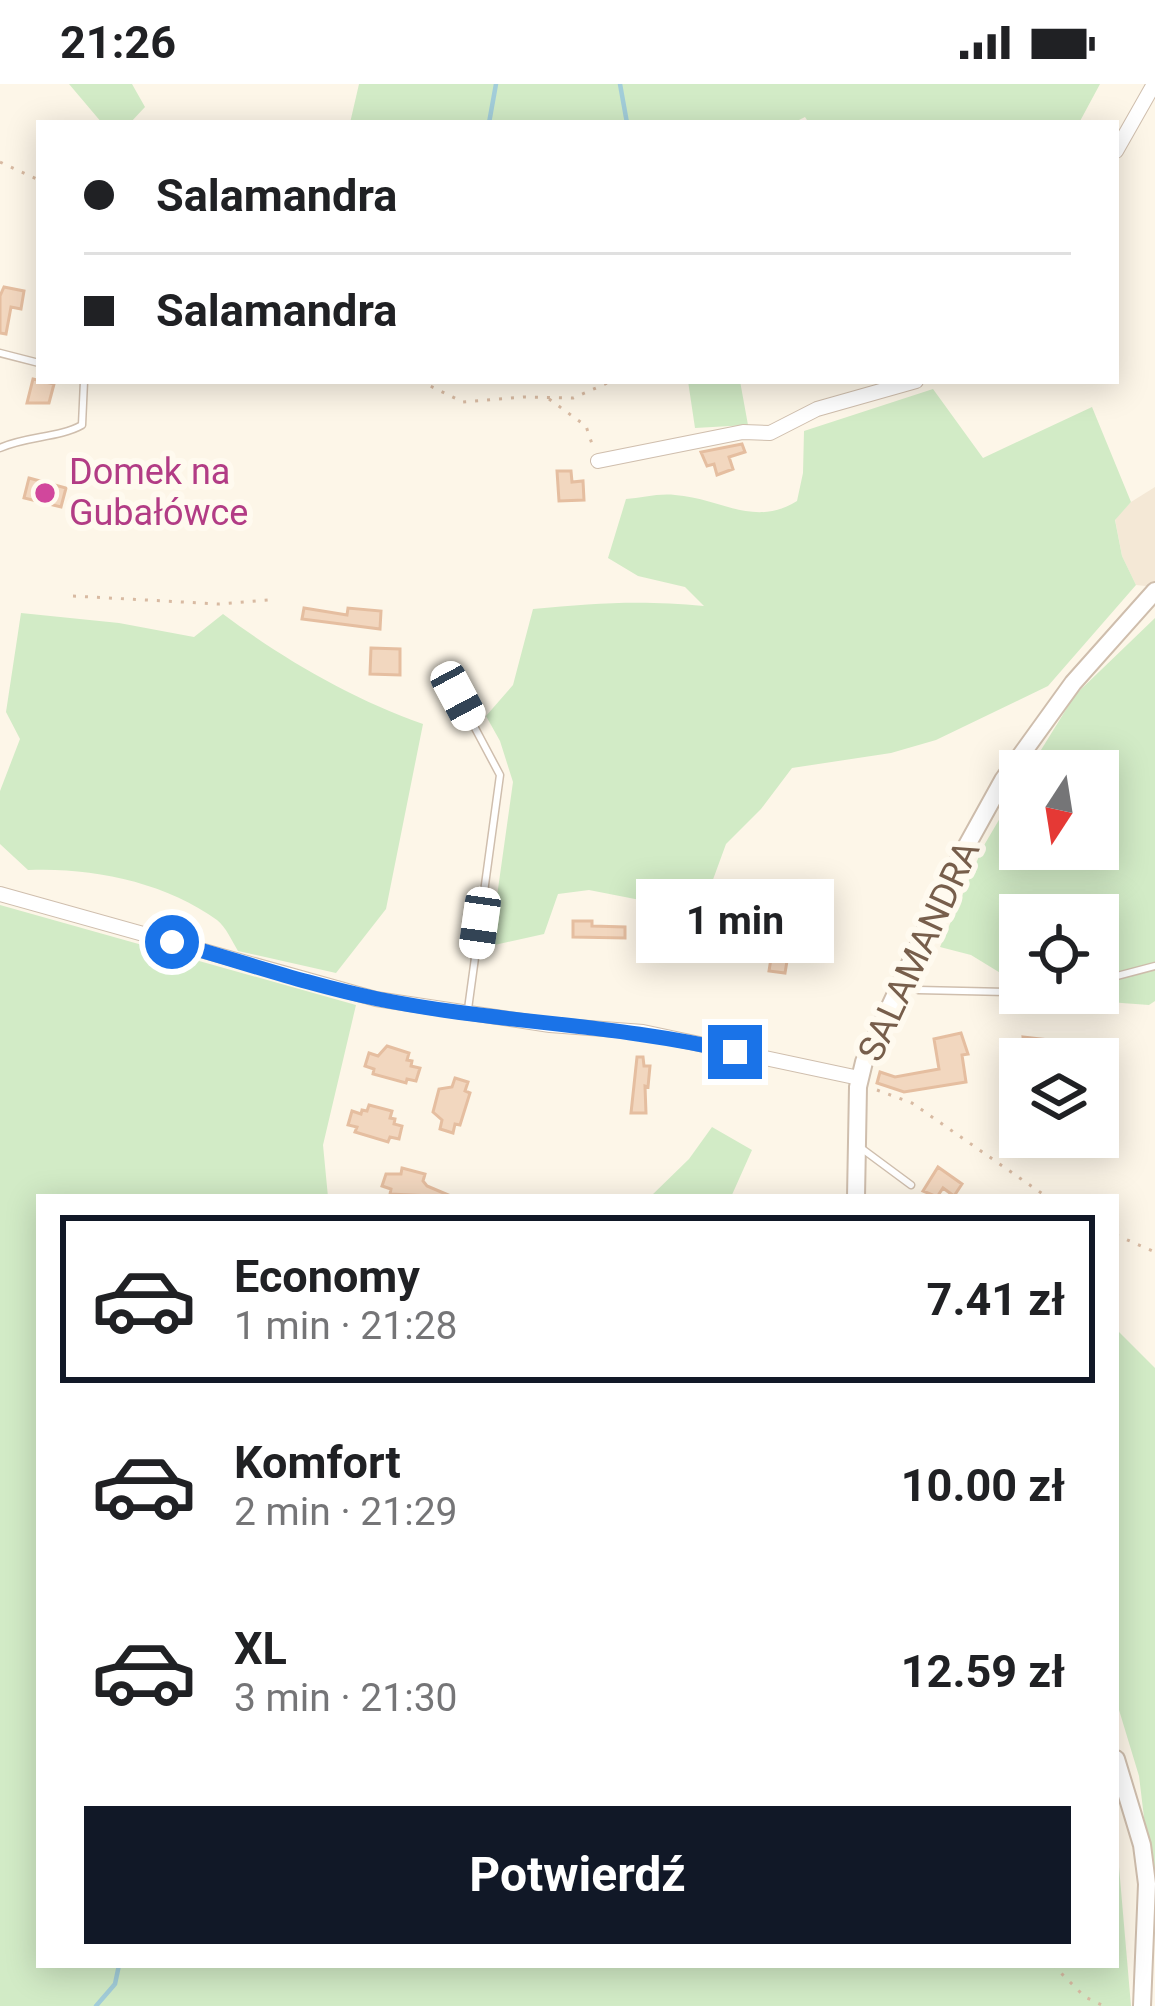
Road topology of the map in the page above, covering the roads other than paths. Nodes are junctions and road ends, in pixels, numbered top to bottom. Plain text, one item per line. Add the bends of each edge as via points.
1 (1154, 84) edge
2 (1119, 147) edge
3 (0, 352) edge
4 (36, 362) edge
5 (84, 384) edge
6 (906, 384) edge
7 (0, 448) edge
8 (598, 461) road end
9 (1155, 591) edge
10 (458, 696) dead end
11 (6, 895) edge
12 (1155, 966) edge
13 (1119, 975) edge
14 (911, 988) junction
15 (999, 991) edge
16 (468, 1012) junction
17 (859, 1082) junction
18 (860, 1148) junction
19 (911, 1185) dead end
20 (856, 1194) edge
21 (1119, 1769) edge
22 (1142, 2006) edge

1 - 2 street
3 - 4 lane
5 - 7 lane via 76,430
6 - 8 street via 818,409 770,433
9 - 14 street, SALAMANDRA via 1072,683 1003,780 956,865
10 - 16 lane via 500,782
11 - 16 street, SALAMANDRA via 376,999
12 - 13 lane
14 - 15 lane
14 - 17 street, SALAMANDRA via 868,1050
16 - 17 street, SALAMANDRA via 643,1032
17 - 18 street
18 - 19 lane
18 - 20 street
21 - 22 street via 1147,1884

